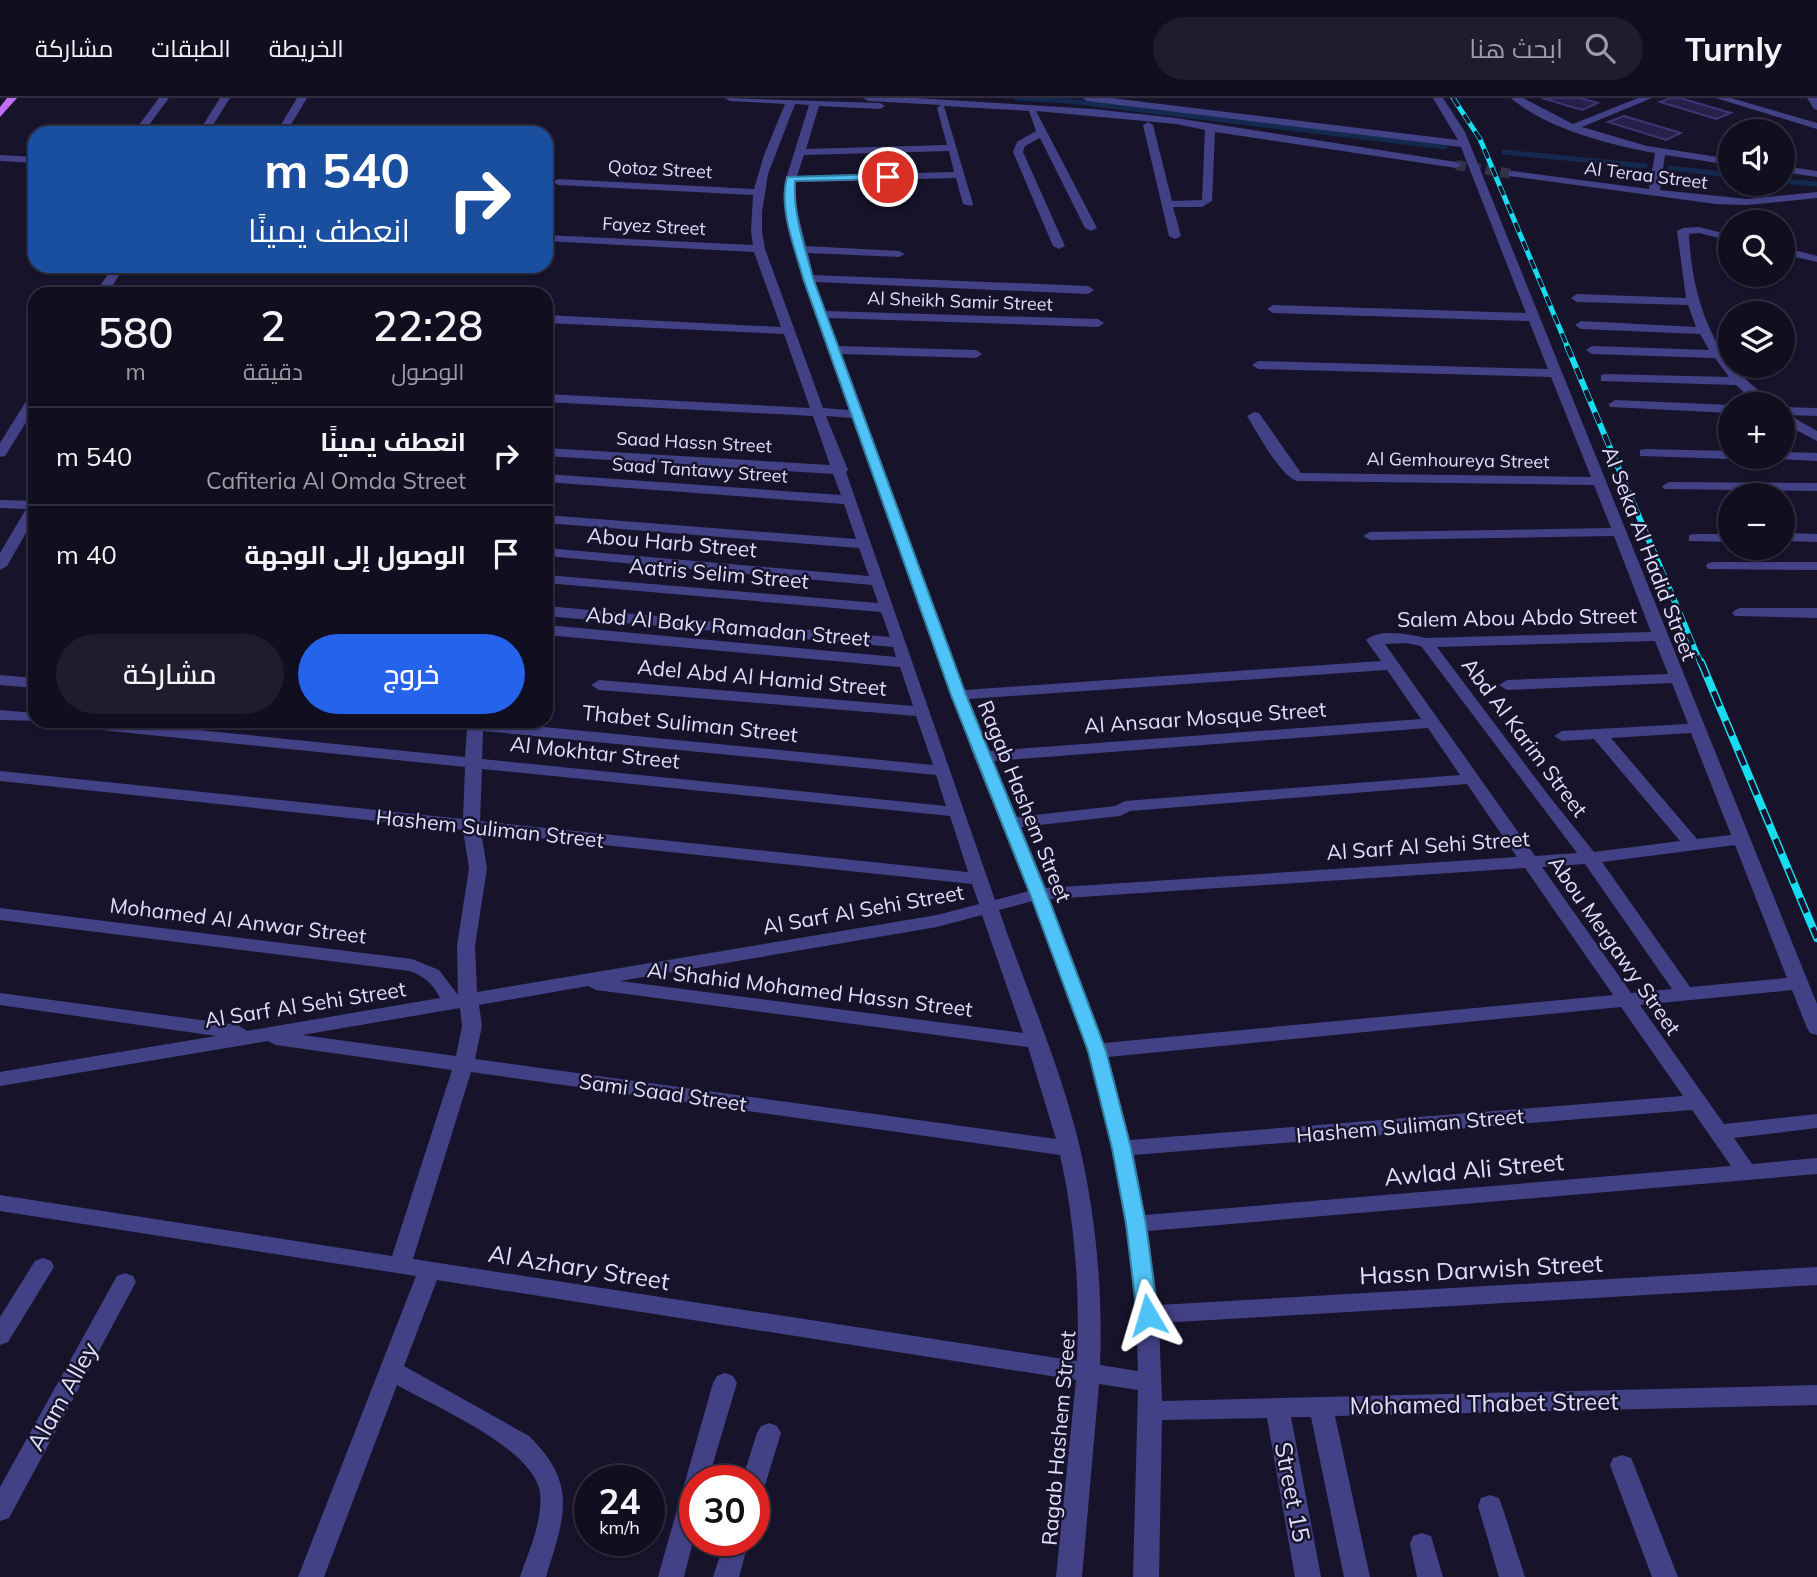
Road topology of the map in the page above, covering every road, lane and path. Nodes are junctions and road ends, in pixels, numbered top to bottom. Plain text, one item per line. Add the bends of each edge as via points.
1 (12, 98) edge
2 (164, 98) edge
3 (225, 98) edge
4 (302, 98) edge
5 (730, 98) edge
6 (868, 98) edge
7 (1087, 98) edge
8 (1425, 98) edge
9 (1516, 98) edge
10 (1721, 98) edge
11 (1812, 98) edge
12 (758, 99) edge
13 (1642, 99) edge
14 (1440, 101) edge
15 (791, 102) junction
16 (815, 103) junction
17 (1817, 107) edge
18 (942, 108) junction
19 (1032, 113) junction
20 (0, 114) edge
21 (1148, 125) junction
22 (143, 126) edge
23 (207, 126) edge
24 (285, 126) edge
25 (1573, 127) junction
26 (1817, 127) edge
27 (1210, 128) junction
28 (1042, 132) junction
29 (1464, 144) junction
30 (953, 148) junction
31 (801, 152) junction
32 (1660, 152) junction
33 (0, 158) edge
34 (28, 160) edge
35 (1718, 160) edge
36 (1456, 165) tunnel mouth
37 (1795, 171) edge
38 (1513, 174) tunnel mouth
39 (1817, 174) edge
40 (960, 175) junction
41 (558, 181) dead end
42 (776, 187) junction
43 (1654, 194) junction
44 (1817, 195) edge
45 (968, 204) dead end
46 (1167, 204) junction
47 (1091, 228) dead end
48 (1718, 235) edge
49 (1175, 236) dead end
50 (553, 238) edge
51 (1059, 246) dead end
52 (759, 249) junction
53 (800, 250) junction
54 (1795, 252) edge
55 (899, 254) dead end
56 (1817, 257) edge
57 (808, 278) junction
58 (1088, 290) dead end
59 (1577, 298) dead end
60 (1693, 302) junction
61 (1273, 309) dead end
62 (821, 314) junction
63 (1532, 317) junction
64 (553, 319) edge
65 (1098, 323) dead end
66 (1581, 325) dead end
67 (789, 331) junction
68 (1704, 331) junction
69 (834, 350) junction
70 (1592, 350) dead end
71 (1718, 351) edge
72 (976, 354) dead end
73 (1718, 354) edge
74 (1258, 365) dead end
75 (1555, 373) junction
76 (1605, 378) dead end
77 (1738, 378) edge
78 (1740, 381) junction
79 (1752, 392) edge
80 (553, 398) edge
81 (1615, 404) dead end
82 (1718, 408) edge
83 (28, 409) edge
84 (1795, 411) edge
85 (818, 412) junction
86 (1817, 412) edge
87 (857, 414) junction
88 (1254, 416) dead end
89 (1795, 424) edge
90 (1817, 437) edge
91 (553, 452) edge
92 (0, 453) edge
93 (1645, 453) dead end
94 (1718, 455) edge
95 (1795, 456) edge
96 (1817, 457) edge
97 (841, 470) junction
98 (553, 479) edge
99 (1600, 481) junction
100 (1669, 486) dead end
101 (1817, 487) edge
102 (851, 500) junction
103 (0, 504) edge
104 (28, 505) edge
105 (28, 517) edge
106 (553, 520) edge
107 (1620, 532) junction
108 (18, 534) junction
109 (28, 535) edge
110 (1370, 536) dead end
111 (1795, 537) edge
112 (1694, 538) dead end
113 (1718, 538) edge
114 (1817, 538) edge
115 (866, 544) junction
116 (553, 553) edge
117 (0, 566) edge
118 (1713, 566) dead end
119 (1817, 566) edge
120 (553, 580) edge
121 (878, 582) junction
122 (888, 608) junction
123 (553, 612) edge
124 (1740, 613) dead end
125 (1817, 613) edge
126 (553, 631) edge
127 (1660, 636) junction
128 (1374, 640) joint
129 (900, 643) junction
130 (1426, 643) junction
131 (906, 663) junction
132 (1391, 665) junction
133 (1677, 678) junction
134 (0, 680) edge
135 (28, 682) edge
136 (598, 685) dead end
137 (1507, 685) dead end
138 (959, 695) junction
139 (922, 712) junction
140 (0, 715) edge
141 (28, 717) edge
142 (1431, 723) junction
143 (130, 728) edge
144 (475, 728) edge
145 (524, 728) edge
146 (1697, 728) junction
147 (1599, 734) junction
148 (1562, 736) dead end
149 (982, 757) junction
150 (475, 763) junction
151 (942, 771) junction
152 (0, 776) edge
153 (1471, 779) junction
154 (957, 812) junction
155 (1009, 823) junction
156 (471, 826) junction
157 (1741, 839) junction
158 (1692, 845) junction
159 (1590, 858) junction
160 (1529, 861) junction
161 (979, 879) junction
162 (1039, 894) junction
163 (989, 908) junction
164 (0, 914) edge
165 (579, 982) junction
166 (1799, 984) junction
167 (1685, 994) junction
168 (0, 999) edge
169 (1626, 1000) junction
170 (460, 1002) junction
171 (1817, 1028) edge
172 (257, 1035) junction
173 (1034, 1041) junction
174 (1097, 1051) junction
175 (464, 1064) junction
176 (0, 1079) edge
177 (1698, 1102) junction
178 (1817, 1121) edge
179 (1719, 1132) junction
180 (1122, 1148) junction
181 (1070, 1149) junction
182 (1817, 1166) edge
183 (1747, 1172) junction
184 (0, 1203) edge
185 (1136, 1224) junction
186 (400, 1265) junction
187 (43, 1267) dead end
188 (430, 1270) junction
189 (1817, 1276) edge
190 (125, 1282) dead end
191 (1148, 1315) junction
192 (0, 1336) edge
193 (391, 1370) junction
194 (1090, 1373) junction
195 (1149, 1382) junction
196 (725, 1383) dead end
197 (1817, 1395) edge
198 (1321, 1406) junction
199 (1277, 1408) junction
200 (1150, 1411) junction
201 (769, 1433) dead end
202 (700, 1465) edge
203 (759, 1465) edge
204 (1622, 1465) dead end
205 (1490, 1506) dead end
206 (0, 1510) edge
207 (1422, 1544) dead end
208 (679, 1545) edge
209 (732, 1556) edge
210 (311, 1577) edge
211 (533, 1577) edge
212 (671, 1577) edge
213 (726, 1577) edge
214 (1069, 1577) edge
215 (1146, 1577) edge
216 (1308, 1577) edge
217 (1357, 1577) edge
218 (1430, 1577) edge
219 (1512, 1577) edge
220 (1665, 1577) edge

1 - 20 main road
2 - 22 street
3 - 23 street
4 - 24 street
5 - 12 street
6 - 27 street via 1093,112
7 - 29 street
8 - 14 street
9 - 25 street
10 - 26 street
11 - 17 street
12 - 15 street
13 - 25 street
14 - 29 street, Al Seka Al Hadid Street
15 - 16 street
15 - 42 street, Ragab Hashem Street via 779,127
16 - 18 street
16 - 31 street, Ragab Hashem Street
18 - 19 street
18 - 30 street
19 - 21 street
19 - 28 street
21 - 27 street
21 - 46 street
25 - 32 street
27 - 36 street
27 - 46 street via 1207,201
28 - 47 street
28 - 51 street via 1021,144 1018,152
29 - 63 street, Al Seka Al Hadid Street
30 - 31 street
30 - 40 street
31 - 42 street, Ragab Hashem Street
32 - 35 street
32 - 43 street
33 - 34 street
37 - 39 street
38 - 43 street, Al Teraa Street
40 - 42 street, Qotoz Street
40 - 45 street
41 - 42 street, Qotoz Street
42 - 52 street, Ragab Hashem Street via 755,229
42 - 53 street, Ragab Hashem Street via 792,218
43 - 44 street, Al Teraa Street via 1735,202
46 - 49 street
48 - 60 street via 1689,229 1683,234
50 - 52 street, Fayez Street
52 - 67 street, Ragab Hashem Street
53 - 55 street
53 - 57 street, Ragab Hashem Street
54 - 56 street
57 - 58 street
57 - 62 street, Ragab Hashem Street
59 - 60 street
60 - 68 street
61 - 63 street
62 - 65 street, Al Sheikh Samir Street
62 - 69 street, Ragab Hashem Street
63 - 75 street, Al Seka Al Hadid Street
64 - 67 street
66 - 68 street
67 - 85 street, Ragab Hashem Street
68 - 71 street
69 - 72 street
69 - 87 street, Ragab Hashem Street
70 - 73 street
74 - 75 street
75 - 99 street, Al Seka Al Hadid Street
76 - 78 street
77 - 78 street
78 - 79 street
80 - 85 street
81 - 82 street
83 - 92 street
84 - 86 street
85 - 87 street
85 - 97 street, Ragab Hashem Street
87 - 138 street, Ragab Hashem Street
88 - 99 street, Al Gemhoureya Street via 1294,475
89 - 90 street
91 - 97 street, Saad Hassn Street
93 - 94 street
95 - 96 street
97 - 102 street, Ragab Hashem Street
98 - 102 street, Saad Tantawy Street
99 - 107 street, Al Seka Al Hadid Street
100 - 101 street
102 - 115 street, Ragab Hashem Street
103 - 104 street
105 - 108 street
106 - 115 street
107 - 110 street
107 - 127 street, Al Seka Al Hadid Street
108 - 109 street
108 - 117 street
111 - 114 street
112 - 113 street
115 - 121 street, Ragab Hashem Street
116 - 121 street, Abou Harb Street
118 - 119 street
120 - 122 street, Aatris Selim Street
121 - 122 street, Ragab Hashem Street
122 - 129 street, Ragab Hashem Street
123 - 129 street
124 - 125 street
126 - 131 street, Abd Al Baky Ramadan Street
127 - 130 street, Salem Abou Abdo Street
127 - 133 street, Al Seka Al Hadid Street
128 - 130 street, Salem Abou Abdo Street via 1406,638
128 - 132 street, Abou Mergawy Street
129 - 131 street, Ragab Hashem Street
130 - 159 street, Abd Al Karim Street
131 - 139 street, Ragab Hashem Street
132 - 138 street
132 - 142 street, Abou Mergawy Street
133 - 137 street
133 - 146 street, Al Seka Al Hadid Street
134 - 135 street
136 - 139 street, Adel Abd Al Hamid Street
138 - 149 street, Ragab Hashem Street
139 - 151 street, Ragab Hashem Street
140 - 141 street
142 - 149 street, Al Ansaar Mosque Street
142 - 153 street, Abou Mergawy Street
143 - 150 street, Al Mokhtar Street
144 - 150 street
145 - 151 street, Thabet Suliman Street
146 - 147 street
146 - 157 street, Al Seka Al Hadid Street
147 - 148 street
147 - 158 street
149 - 155 street, Ragab Hashem Street
150 - 154 street, Al Mokhtar Street
150 - 156 street
151 - 154 street, Ragab Hashem Street
152 - 156 street, Hashem Suliman Street
153 - 155 street via 1125,806 1120,811
153 - 160 street, Abou Mergawy Street
154 - 161 street, Ragab Hashem Street
155 - 162 street, Ragab Hashem Street
156 - 161 street, Hashem Suliman Street
156 - 170 street via 478,868
157 - 158 street, Al Sarf Al Sehi Street
157 - 166 street, Al Seka Al Hadid Street
158 - 159 street, Al Sarf Al Sehi Street
159 - 160 street, Al Sarf Al Sehi Street
159 - 167 street
160 - 162 street, Al Sarf Al Sehi Street
160 - 169 street, Abou Mergawy Street
161 - 163 street, Ragab Hashem Street
162 - 163 street, Al Sarf Al Sehi Street
162 - 174 street, Ragab Hashem Street
163 - 165 street, Al Sarf Al Sehi Street via 937,921
163 - 173 street, Ragab Hashem Street
164 - 170 street, Mohamed Al Anwar Street via 412,965 438,976
165 - 170 street, Al Sarf Al Sehi Street
165 - 173 street, Al Shahid Mohamed Hassn Street
166 - 167 street
166 - 171 street, Al Seka Al Hadid Street
167 - 169 street
168 - 172 street, Sami Saad Street
169 - 174 street
169 - 177 street, Abou Mergawy Street
170 - 172 street, Al Sarf Al Sehi Street
170 - 175 street via 472,1026
172 - 175 street, Sami Saad Street
172 - 176 street, Al Sarf Al Sehi Street
173 - 181 street, Ragab Hashem Street
174 - 180 street, Ragab Hashem Street
175 - 181 street, Sami Saad Street
175 - 186 street
177 - 179 street, Abou Mergawy Street
177 - 180 street, Hashem Suliman Street
178 - 179 street
179 - 183 street, Abou Mergawy Street
180 - 185 street, Ragab Hashem Street
181 - 194 street, Ragab Hashem Street via 1090,1292
182 - 183 street, Awlad Ali Street
183 - 185 street, Awlad Ali Street
184 - 186 street, Al Azhary Street
185 - 191 street, Ragab Hashem Street
186 - 188 street, Al Azhary Street
187 - 192 street
188 - 193 street
188 - 194 street, Al Azhary Street
189 - 191 street, Hassn Darwish Street
190 - 206 street, Alam Alley
191 - 195 street, Ragab Hashem Street
193 - 210 street
193 - 211 street via 521,1443 540,1459 552,1480 553,1505
194 - 195 street, Al Azhary Street
194 - 214 street, Ragab Hashem Street
195 - 200 street, Ragab Hashem Street
196 - 202 street
197 - 198 street, Mohamed Thabet Street
198 - 199 street, Mohamed Thabet Street
198 - 217 street
199 - 200 street, Mohamed Thabet Street
199 - 216 street, Street 15
200 - 215 street, Ragab Hashem Street
201 - 203 street
204 - 220 street
205 - 219 street
207 - 218 street
208 - 212 street
209 - 213 street

